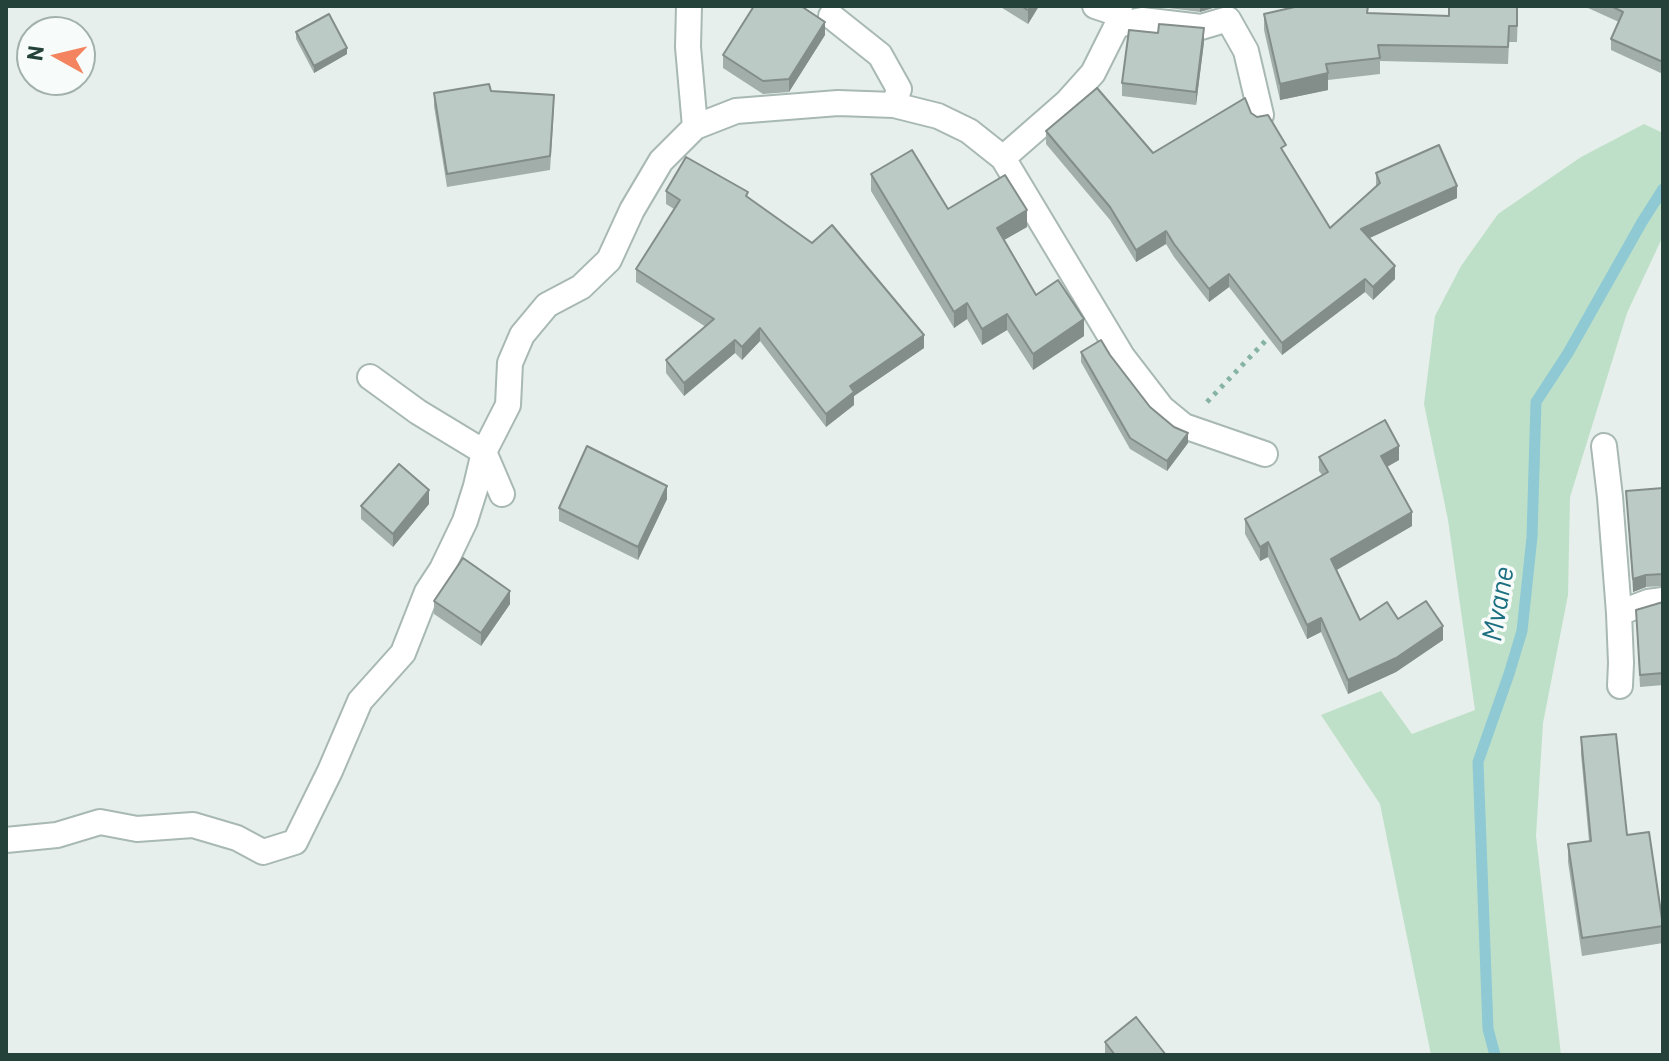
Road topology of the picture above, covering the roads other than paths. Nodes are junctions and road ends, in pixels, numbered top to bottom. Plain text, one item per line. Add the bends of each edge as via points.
1 (689, 6) edge
2 (1095, 6) edge
3 (1119, 15) edge
4 (831, 16) dead end
5 (894, 105) junction
6 (1261, 115) edge
7 (695, 127) junction
8 (1003, 158) junction
9 (370, 377) dead end
10 (1604, 446) dead end
11 (484, 452) junction
12 (1265, 454) dead end
13 (502, 494) dead end
14 (1663, 600) edge
15 (1619, 613) junction
16 (1620, 686) dead end
17 (6, 840) edge

1 - 7 street
2 - 3 street
3 - 6 street via 1201,27 1228,19 1246,51
3 - 8 street via 1093,73
4 - 5 street via 880,55 899,89
5 - 7 street via 838,103 736,111
5 - 8 street via 938,116 969,131
7 - 11 street via 661,161 609,260 581,287 547,305 522,335 510,363 508,405
8 - 12 street via 1122,356 1162,408 1184,426
9 - 11 street
10 - 15 street
11 - 13 street
11 - 17 street via 465,521 427,592 403,653 360,701 295,842 263,852 193,825 137,829 100,822 57,835
14 - 15 street
15 - 16 street

